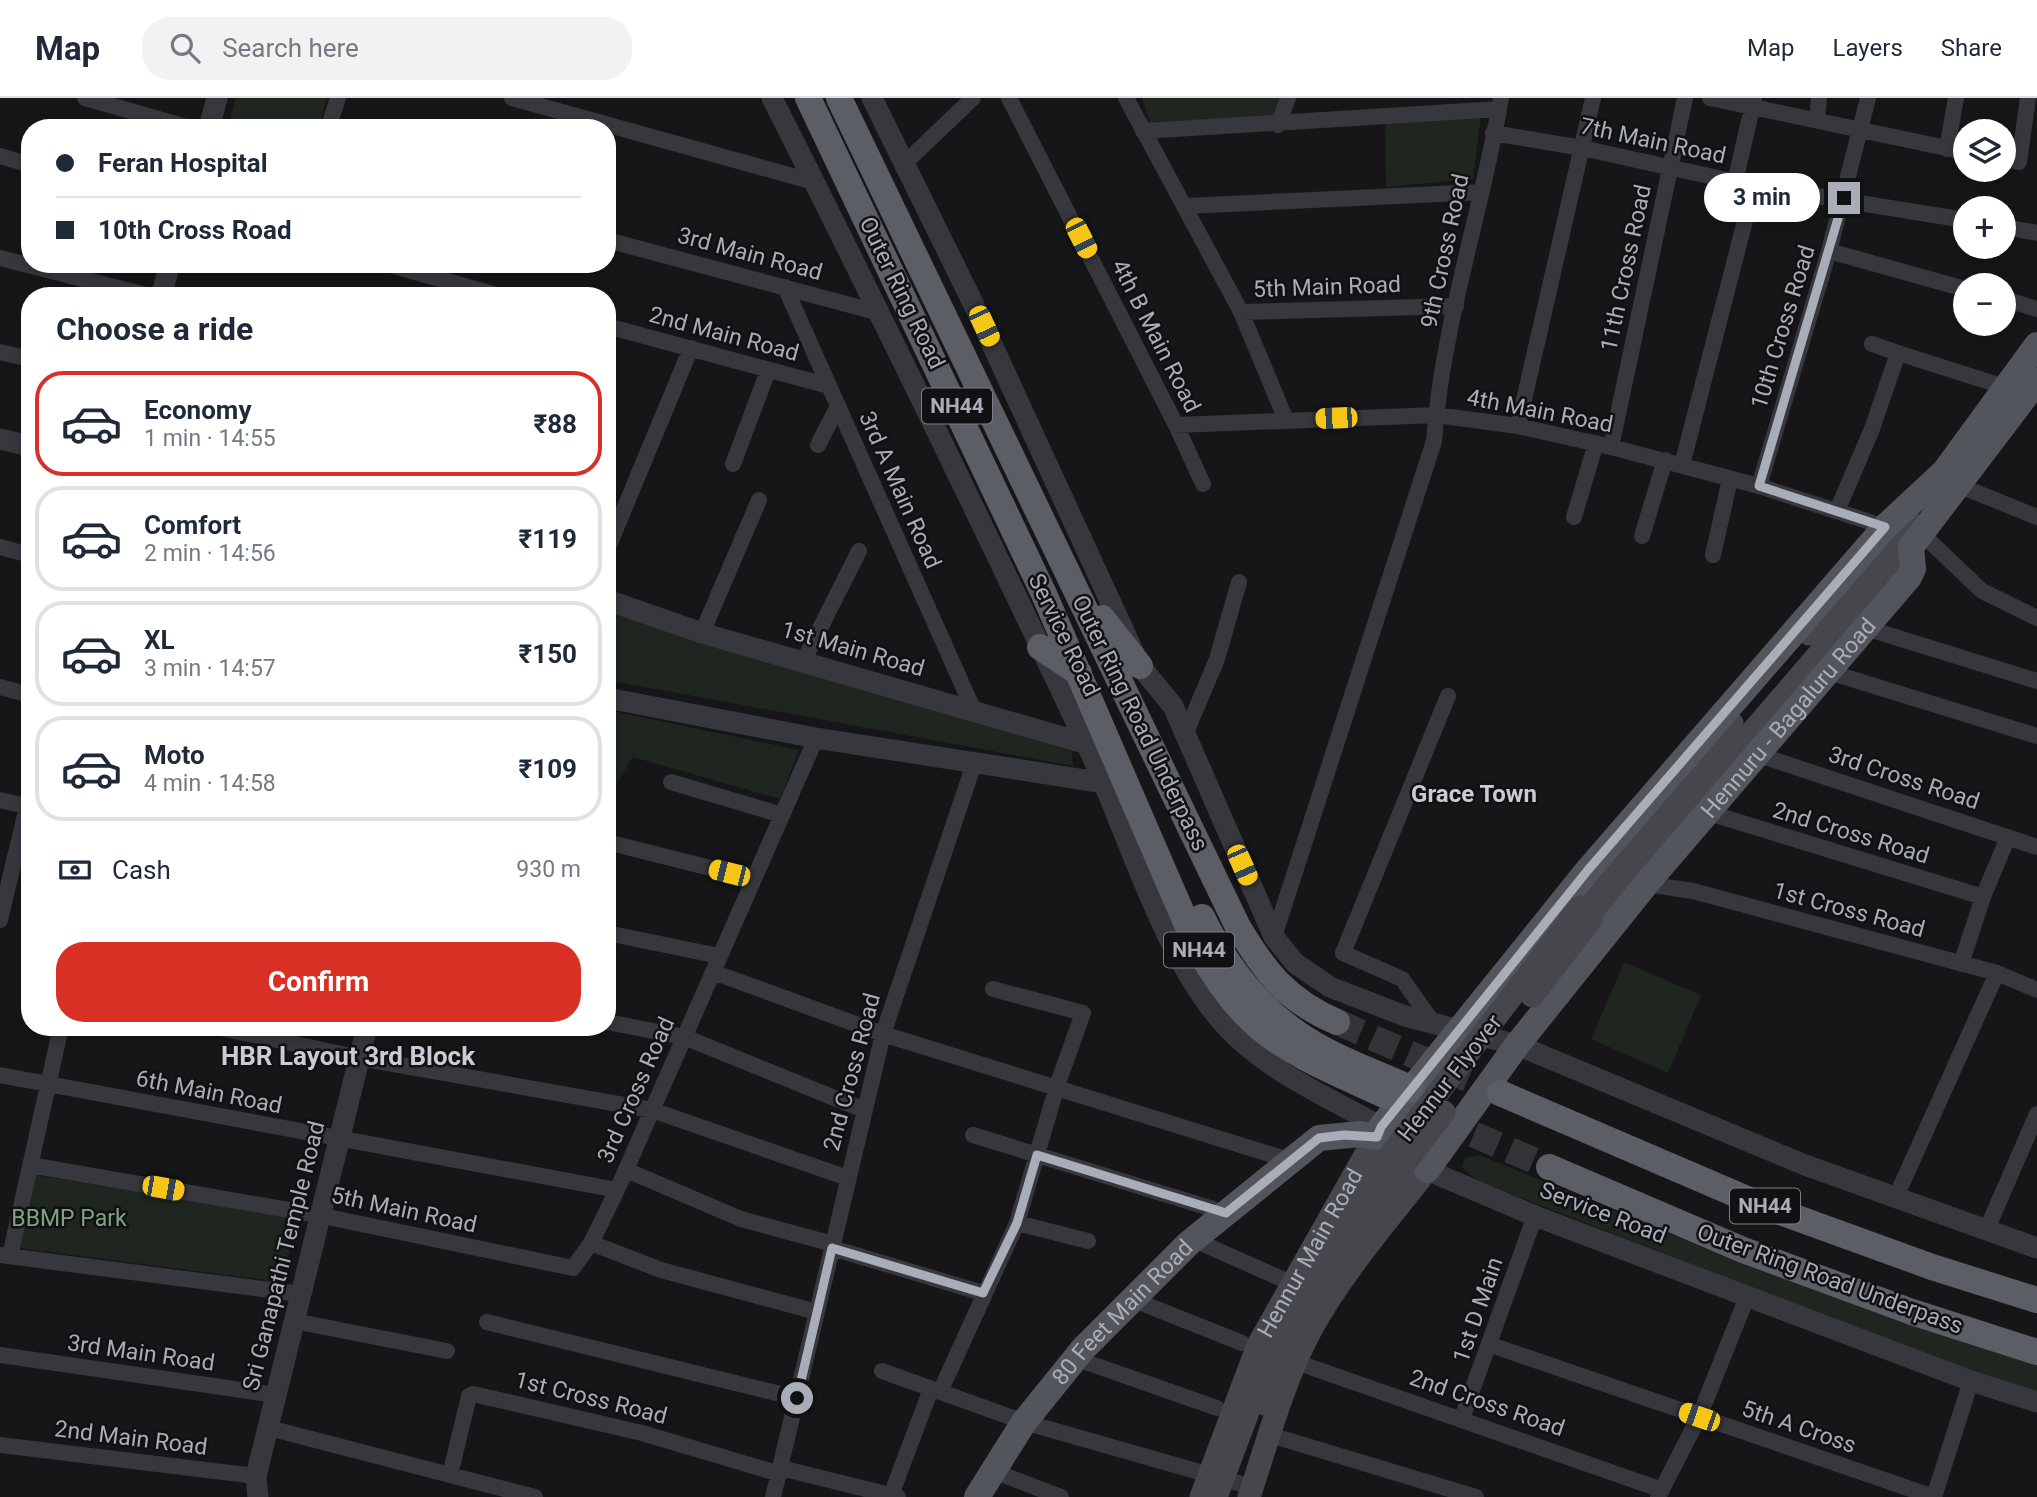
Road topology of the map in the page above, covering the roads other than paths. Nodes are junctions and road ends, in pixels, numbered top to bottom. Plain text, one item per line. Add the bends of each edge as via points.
1 (217, 98) edge
2 (338, 98) edge
3 (512, 98) edge
4 (772, 98) edge
5 (807, 98) edge
6 (839, 98) edge
7 (872, 98) edge
8 (972, 98) edge
9 (1009, 98) edge
10 (1126, 98) edge
11 (1287, 98) edge
12 (1593, 98) edge
13 (1685, 98) edge
14 (1710, 98) edge
15 (1819, 98) edge
16 (1868, 98) edge
17 (1956, 98) edge
18 (2028, 98) edge
19 (93, 99) edge
20 (1500, 103) edge
21 (1753, 103) edge
22 (160, 119) edge
23 (211, 119) edge
24 (331, 119) edge
25 (588, 119) edge
26 (1816, 120) junction
27 (1278, 125) junction
28 (616, 127) edge
29 (1860, 130) junction
30 (1143, 131) junction
31 (1493, 133) junction
32 (1581, 148) junction
33 (1947, 149) junction
34 (1953, 150) edge
35 (0, 156) edge
36 (2016, 161) edge
37 (21, 162) edge
38 (906, 162) junction
39 (1670, 167) junction
40 (814, 182) junction
41 (1735, 182) junction
42 (1754, 186) junction
43 (1481, 192) junction
44 (1844, 198) junction
45 (1185, 206) junction
46 (1953, 218) edge
47 (2016, 229) edge
48 (2037, 233) edge
49 (616, 242) edge
50 (1829, 251) junction
51 (0, 258) edge
52 (21, 263) edge
53 (59, 273) edge
54 (419, 273) edge
55 (1953, 286) edge
56 (114, 287) edge
57 (468, 287) edge
58 (785, 287) junction
59 (2016, 303) edge
60 (1456, 306) junction
61 (2037, 309) edge
62 (1241, 312) junction
63 (880, 313) junction
64 (616, 328) edge
65 (1872, 344) dead end
66 (2037, 345) edge
67 (691, 348) junction
68 (0, 352) edge
69 (1898, 353) junction
70 (21, 357) edge
71 (768, 371) junction
72 (2037, 382) edge
73 (829, 386) junction
74 (2005, 387) junction
75 (838, 406) junction
76 (1436, 415) junction
77 (1286, 420) junction
78 (1176, 425) junction
79 (1518, 426) junction
80 (0, 439) edge
81 (21, 444) edge
82 (818, 445) dead end
83 (1604, 445) junction
84 (1665, 460) junction
85 (733, 464) dead end
86 (1682, 466) junction
87 (1730, 479) junction
88 (1203, 485) dead end
89 (1958, 485) junction
90 (1759, 486) junction
91 (759, 500) dead end
92 (1908, 505) junction
93 (1837, 511) junction
94 (1574, 517) dead end
95 (2037, 517) edge
96 (1885, 527) junction
97 (616, 528) edge
98 (1642, 536) dead end
99 (1916, 540) junction
100 (0, 547) edge
101 (859, 551) dead end
102 (21, 553) edge
103 (1713, 555) dead end
104 (1877, 571) junction
105 (1072, 581) junction
106 (1239, 582) dead end
107 (616, 603) edge
108 (2037, 618) edge
109 (1866, 628) junction
110 (702, 633) junction
111 (1040, 647) junction
112 (803, 662) junction
113 (1140, 666) junction
114 (1829, 672) junction
115 (1079, 673) junction
116 (2037, 681) edge
117 (0, 687) edge
118 (21, 693) edge
119 (1448, 696) dead end
120 (616, 700) edge
121 (974, 711) junction
122 (1098, 719) junction
123 (1185, 735) junction
124 (2037, 736) edge
125 (816, 737) junction
126 (1087, 744) junction
127 (1756, 754) junction
128 (974, 764) junction
129 (671, 782) dead end
130 (1105, 783) junction
131 (0, 800) edge
132 (21, 805) edge
133 (1706, 812) junction
134 (782, 815) junction
135 (21, 835) edge
136 (2008, 837) junction
137 (616, 844) edge
138 (2037, 847) edge
139 (754, 879) junction
140 (1646, 884) junction
141 (1983, 897) junction
142 (0, 920) edge
143 (616, 936) edge
144 (1274, 937) junction
145 (716, 964) junction
146 (1961, 964) junction
147 (1997, 972) junction
148 (993, 989) dead end
149 (2037, 990) edge
150 (1337, 1022) tunnel mouth
151 (616, 1024) edge
152 (1446, 1027) junction
153 (883, 1034) junction
154 (59, 1036) edge
155 (258, 1036) edge
156 (365, 1036) edge
157 (684, 1037) junction
158 (1517, 1045) junction
159 (359, 1058) junction
160 (0, 1074) edge
161 (48, 1085) junction
162 (1057, 1086) junction
163 (1412, 1089) junction
164 (1500, 1093) tunnel mouth
165 (1385, 1096) dead end
166 (864, 1110) junction
167 (652, 1111) junction
168 (2037, 1114) edge
169 (973, 1135) dead end
170 (1376, 1139) junction
171 (339, 1140) junction
172 (1037, 1155) junction
173 (1292, 1161) junction
174 (30, 1165) junction
175 (1549, 1167) tunnel mouth
176 (625, 1170) junction
177 (1427, 1170) junction
178 (848, 1178) junction
179 (617, 1190) junction
180 (1895, 1199) junction
181 (1226, 1213) junction
182 (323, 1216) junction
183 (1535, 1216) junction
184 (1017, 1223) junction
185 (1986, 1231) junction
186 (1088, 1241) dead end
187 (1201, 1242) junction
188 (591, 1243) junction
189 (833, 1246) junction
190 (2037, 1248) edge
191 (5, 1256) edge
192 (1291, 1283) junction
193 (983, 1293) junction
194 (301, 1294) junction
195 (1747, 1297) junction
196 (2037, 1300) edge
197 (1139, 1302) junction
198 (817, 1312) junction
199 (294, 1321) junction
200 (487, 1322) dead end
201 (1242, 1343) dead end
202 (1491, 1345) junction
203 (447, 1351) dead end
204 (2037, 1352) edge
205 (0, 1355) edge
206 (1083, 1361) junction
207 (1296, 1362) junction
208 (882, 1371) dead end
209 (1971, 1381) junction
210 (935, 1391) junction
211 (276, 1395) junction
212 (797, 1398) junction
213 (2037, 1402) edge
214 (1217, 1408) dead end
215 (1699, 1417) junction
216 (1462, 1418) junction
217 (1031, 1423) junction
218 (268, 1428) junction
219 (1270, 1435) junction
220 (0, 1445) edge
221 (780, 1471) junction
222 (1210, 1473) junction
223 (1001, 1474) junction
224 (450, 1475) junction
225 (257, 1487) edge
226 (1660, 1493) edge
227 (1245, 1494) edge
228 (894, 1496) edge
229 (535, 1497) edge
230 (773, 1497) edge
231 (977, 1497) edge
232 (987, 1497) edge
233 (1061, 1497) edge
234 (1201, 1497) edge
235 (1216, 1497) edge
236 (1476, 1497) edge
237 (1934, 1497) edge

1 - 23 street
2 - 24 street
3 - 25 street
4 - 40 street, Service Road
5 - 115 highway, Outer Ring Road / NH44
6 - 105 highway, Outer Ring Road / NH44
7 - 38 street
8 - 38 street
9 - 78 street, 4th B Main Road
10 - 30 street
11 - 27 street
12 - 32 street
13 - 39 street, 11th Cross Road
14 - 21 street
15 - 26 street
16 - 29 street, 10th Cross Road
17 - 33 street
18 - 36 street
19 - 22 street
20 - 27 street
20 - 31 street, 9th Cross Road
21 - 26 street
21 - 41 street
26 - 29 street
27 - 30 street
28 - 40 street
29 - 33 street
29 - 44 street, 10th Cross Road
30 - 45 street
31 - 32 street, 7th Main Road
31 - 43 street, 9th Cross Road
32 - 39 street, 7th Main Road
32 - 79 street
33 - 34 street
35 - 37 street
38 - 113 street
39 - 41 street, 7th Main Road
39 - 83 street, 11th Cross Road
40 - 63 street, Service Road
41 - 42 street, 7th Main Road
42 - 44 street, 7th Main Road
42 - 86 street
43 - 45 street
43 - 60 street, 9th Cross Road
44 - 46 street, 7th Main Road
44 - 50 street, 10th Cross Road
45 - 62 street
47 - 48 street
49 - 58 street, 3rd Main Road
50 - 55 street
50 - 90 street, 10th Cross Road
51 - 52 street
53 - 56 street
54 - 57 street
58 - 63 street, 3rd Main Road
58 - 73 street, 3rd A Main Road
59 - 61 street
60 - 62 street, 5th Main Road
60 - 76 street, 9th Cross Road
62 - 77 street
63 - 111 street, Service Road
64 - 67 street, 2nd Main Road
65 - 69 street
66 - 74 main road
67 - 71 street, 2nd Main Road
67 - 97 street
68 - 70 street
69 - 74 street
69 - 93 street
71 - 73 street, 2nd Main Road
71 - 85 street
72 - 89 main road, Hennuru - Bagaluru Road
73 - 75 street, 3rd A Main Road
74 - 92 main road via 1945,471
75 - 82 street
75 - 121 street, 3rd A Main Road
76 - 77 street, 4th Main Road
76 - 79 street, 4th Main Road
76 - 144 street, 9th Cross Road via 1434,441
77 - 78 street, 4th Main Road
78 - 88 street, 4th B Main Road
79 - 83 street, 4th Main Road
80 - 81 street
83 - 84 street, 4th Main Road
83 - 94 street, 11th Cross Road
84 - 86 street, 4th Main Road
84 - 98 street
86 - 87 street, 4th Main Road
87 - 90 street, 4th Main Road
87 - 103 street
89 - 95 street
89 - 99 main road, Hennuru - Bagaluru Road
90 - 93 street, 4th Main Road
91 - 110 street
92 - 96 main road
92 - 104 main road, Hennur Flyover via 1906,524
93 - 96 street, 4th Main Road
96 - 152 main road
99 - 104 main road, Hennur Flyover
99 - 108 street via 1982,591
99 - 109 main road, Hennuru - Bagaluru Road via 1913,569
100 - 102 street
101 - 112 street
104 - 227 main road, Hennur Flyover, bridge via 1617,886 1372,1206 1318,1293 1272,1390
104 - 235 main road, Hennur Flyover, bridge via 1727,728 1580,907 1356,1200 1307,1279 1271,1351
105 - 113 highway
105 - 150 highway, Outer Ring Road Underpass / NH44 via 1258,961 1308,1010
106 - 123 street via 1217,659
107 - 110 street, 1st Main Road
109 - 114 main road, Hennuru - Bagaluru Road
109 - 116 street
110 - 112 street, 1st Main Road
111 - 115 highway
111 - 126 street, Service Road
112 - 121 street, 1st Main Road
113 - 123 street via 1172,706
114 - 124 street
114 - 127 main road, Hennuru - Bagaluru Road
115 - 122 highway, Outer Ring Road / NH44
117 - 118 street
119 - 152 street via 1343,954 1402,979
120 - 125 street
121 - 126 street, 1st Main Road
122 - 163 highway via 1108,724 1210,935 1242,983 1266,1009 1314,1044
122 - 165 highway, Outer Ring Road Underpass / NH44 via 1194,941 1227,996 1247,1019 1294,1054
123 - 144 street
125 - 128 street
125 - 134 street, 3rd Cross Road
126 - 130 street, Service Road
127 - 133 main road, Hennuru - Bagaluru Road
127 - 136 street, 3rd Cross Road
128 - 130 street
128 - 153 street, 2nd Cross Road
129 - 134 street
130 - 170 street, Service Road via 1195,988 1224,1025 1254,1052
131 - 132 street
133 - 140 main road, Hennuru - Bagaluru Road
133 - 141 street, 2nd Cross Road
134 - 139 street, 3rd Cross Road
135 - 142 street
136 - 138 street, 3rd Cross Road
136 - 141 street
137 - 139 street
139 - 145 street, 3rd Cross Road
140 - 146 street, 1st Cross Road via 1693,891
140 - 158 main road, Hennuru - Bagaluru Road
141 - 146 street
143 - 145 street
144 - 152 street via 1296,963 1330,987
145 - 153 street
145 - 157 street, 3rd Cross Road
146 - 147 street, 1st Cross Road
147 - 149 street, 1st Cross Road
147 - 180 street
148 - 162 street via 1083,1013
151 - 157 street
152 - 158 street
152 - 163 main road, Hennur Main Road
153 - 162 street
153 - 166 street, 2nd Cross Road
154 - 161 street
155 - 159 street
156 - 159 street, Sri Ganapathi Temple Road
157 - 166 street
157 - 167 street, 3rd Cross Road
158 - 177 main road, Hennur Main Road
158 - 180 street
159 - 167 street
159 - 171 street, Sri Ganapathi Temple Road
160 - 161 street, 6th Main Road
161 - 171 street, 6th Main Road
161 - 174 street
162 - 172 street
162 - 173 street
163 - 170 main road, Hennur Main Road
164 - 196 highway, Outer Ring Road Underpass / NH44 via 1761,1205 1933,1268
166 - 178 street, 2nd Cross Road
167 - 176 street, 3rd Cross Road
167 - 178 street
168 - 185 street
169 - 172 street
170 - 173 main road, 80 Feet Main Road via 1352,1135 1319,1138
170 - 177 street, Service Road
170 - 187 main road, 80 Feet Main Road via 1327,1150
170 - 192 main road, Hennur Main Road
171 - 179 street, 6th Main Road
171 - 182 street, Sri Ganapathi Temple Road
172 - 181 street
172 - 184 street
173 - 181 main road, 80 Feet Main Road
174 - 182 street, 5th Main Road
174 - 191 street
175 - 204 highway, Outer Ring Road Underpass / NH44 via 1743,1250
176 - 179 street, 3rd Cross Road
176 - 189 street via 741,1219
177 - 183 street, Service Road
177 - 207 main road, Hennur Main Road via 1362,1250 1313,1326
178 - 189 street, 2nd Cross Road
179 - 188 street, 3rd Cross Road
180 - 185 street
181 - 217 main road, 80 Feet Main Road via 1189,1243 1083,1349
182 - 188 street, 5th Main Road via 573,1268
182 - 194 street, Sri Ganapathi Temple Road
183 - 195 street, Service Road
183 - 202 street, 1st D Main
184 - 186 street
184 - 193 street
185 - 190 street
187 - 192 street
187 - 197 main road, 80 Feet Main Road
188 - 198 street via 661,1270
189 - 193 street
189 - 198 street, 2nd Cross Road
191 - 194 street
192 - 222 main road, Hennur Main Road via 1258,1345
193 - 210 street
194 - 199 street, Sri Ganapathi Temple Road
195 - 209 street, Service Road
195 - 215 street
197 - 201 street
197 - 206 main road, 80 Feet Main Road
198 - 212 street, 2nd Cross Road
199 - 203 street
199 - 211 street, Sri Ganapathi Temple Road
200 - 212 street
202 - 215 street, 5th A Cross
202 - 216 street, 1st D Main
205 - 211 street, 3rd Main Road
206 - 214 street
206 - 217 main road, 80 Feet Main Road
207 - 216 street, 2nd Cross Road
207 - 219 main road, Hennur Main Road
208 - 210 street
209 - 213 street, Service Road
209 - 237 street
210 - 217 street
210 - 228 street
211 - 218 street, Sri Ganapathi Temple Road
212 - 221 street, 2nd Cross Road
215 - 226 street
215 - 237 street, 5th A Cross
216 - 226 street, 2nd Cross Road
217 - 222 street
217 - 223 main road, 80 Feet Main Road
217 - 231 main road, 80 Feet Main Road
218 - 224 street
218 - 225 street, Sri Ganapathi Temple Road
219 - 227 main road, Hennur Main Road
219 - 236 street
220 - 225 street, 2nd Main Road
221 - 224 street, 1st Cross Road via 473,1394
221 - 228 street, 1st Cross Road
221 - 230 street, 2nd Cross Road
222 - 227 street
222 - 234 main road, Hennur Main Road
223 - 232 main road, 80 Feet Main Road
223 - 233 street
224 - 229 street

